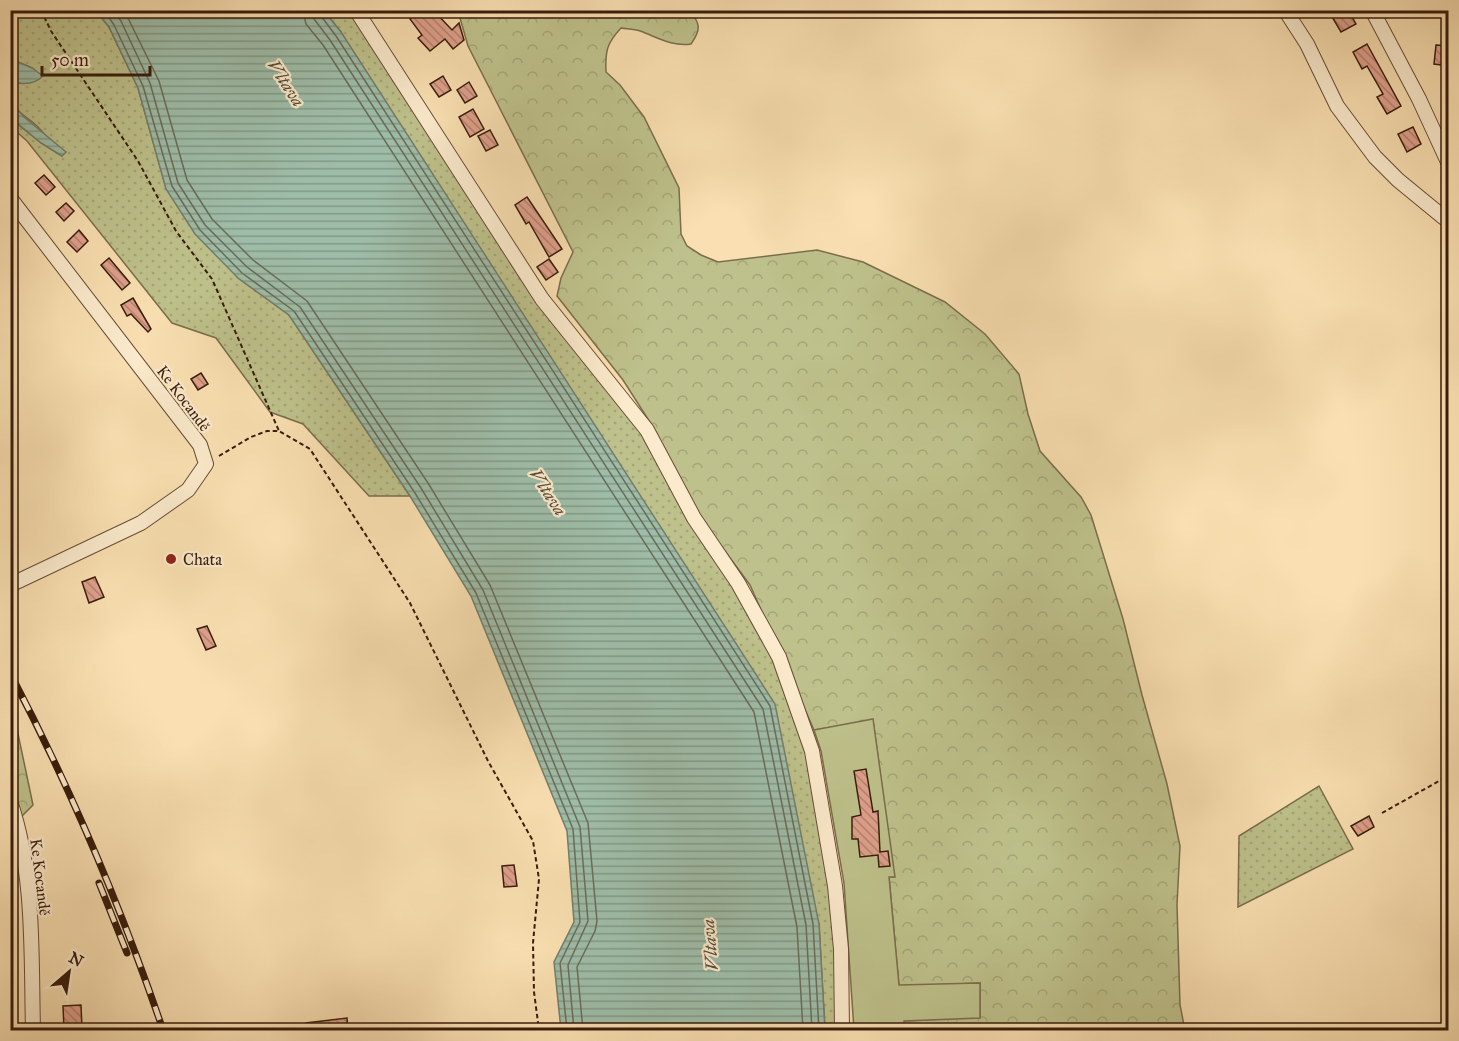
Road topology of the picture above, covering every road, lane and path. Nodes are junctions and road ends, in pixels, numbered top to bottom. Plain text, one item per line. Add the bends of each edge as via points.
1 (41, 10) edge
2 (356, 10) edge
3 (1285, 10) edge
4 (1372, 10) edge
5 (1442, 131) edge
6 (1449, 162) edge
7 (10, 198) edge
8 (1449, 221) edge
9 (279, 431) junction
10 (206, 464) junction
11 (10, 585) edge
12 (1449, 776) edge
13 (10, 801) edge
14 (1382, 813) dead end
15 (33, 1030) edge
16 (539, 1030) edge
17 (842, 1030) edge

1 - 9 path via 138,161 176,231 212,279
2 - 17 street via 542,298 647,430 694,518 738,583 779,657 812,751 833,875 842,949
3 - 8 street via 1307,44 1337,106 1375,157
4 - 5 street
5 - 6 street
7 - 10 street, Ke Kocandě via 200,445
9 - 10 path via 251,437
9 - 16 path via 310,449 410,603 488,761 533,841 539,879 533,942
10 - 11 street via 188,490 141,523
12 - 14 path
13 - 15 street, Ke Kocandě via 28,884

